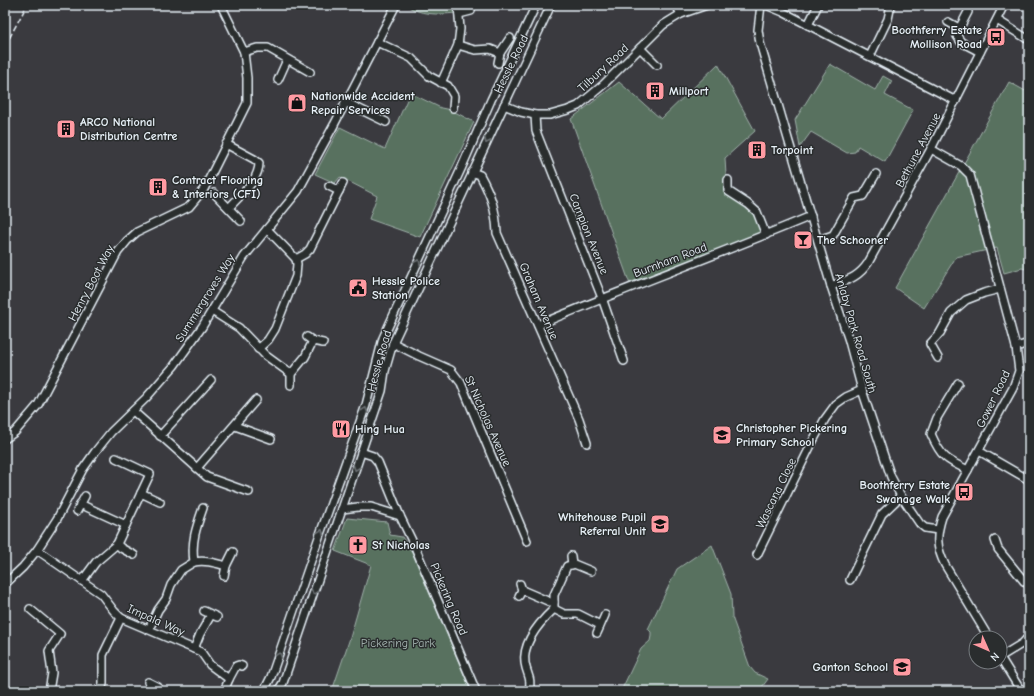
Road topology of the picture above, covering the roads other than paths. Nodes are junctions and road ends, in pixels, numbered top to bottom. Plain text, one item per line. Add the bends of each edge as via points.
1 (221, 5) edge
2 (396, 5) edge
3 (458, 5) edge
4 (536, 5) edge
5 (551, 5) edge
6 (676, 5) edge
7 (707, 5) edge
8 (761, 5) edge
9 (766, 5) edge
10 (818, 5) edge
11 (891, 5) edge
12 (1004, 5) edge
13 (471, 11) dead end
14 (968, 12) dead end
15 (459, 14) junction
16 (681, 14) junction
17 (996, 20) junction
18 (948, 22) dead end
19 (808, 25) junction
20 (959, 28) junction
21 (510, 38) dead end
22 (1029, 40) edge
23 (377, 42) junction
24 (458, 45) junction
25 (640, 48) junction
26 (244, 52) junction
27 (980, 52) junction
28 (500, 53) junction
29 (870, 56) junction
30 (287, 60) junction
31 (498, 63) dead end
32 (657, 65) dead end
33 (310, 72) dead end
34 (278, 80) dead end
35 (442, 83) junction
36 (956, 101) junction
37 (345, 102) junction
38 (504, 105) junction
39 (453, 108) dead end
40 (535, 115) junction
41 (386, 122) dead end
42 (226, 144) junction
43 (932, 149) junction
44 (472, 172) junction
45 (876, 174) dead end
46 (728, 180) dead end
47 (342, 183) dead end
48 (329, 186) dead end
49 (339, 191) junction
50 (214, 193) dead end
51 (228, 208) junction
52 (811, 216) junction
53 (241, 221) dead end
54 (266, 229) junction
55 (766, 235) junction
56 (818, 240) junction
57 (296, 259) junction
58 (831, 286) junction
59 (1000, 290) junction
60 (602, 298) junction
61 (212, 311) junction
62 (538, 325) junction
63 (393, 343) junction
64 (1029, 343) edge
65 (323, 344) dead end
66 (1016, 347) junction
67 (258, 349) junction
68 (938, 358) dead end
69 (624, 361) dead end
70 (291, 374) junction
71 (211, 380) dead end
72 (958, 383) dead end
73 (291, 385) dead end
74 (862, 390) junction
75 (256, 400) dead end
76 (133, 410) junction
77 (234, 426) junction
78 (160, 436) junction
79 (271, 439) dead end
80 (5, 440) edge
81 (587, 443) dead end
82 (979, 451) junction
83 (361, 452) junction
84 (116, 458) dead end
85 (197, 468) junction
86 (968, 470) junction
87 (1029, 480) edge
88 (249, 492) dead end
89 (141, 493) junction
90 (85, 496) dead end
91 (900, 496) junction
92 (160, 502) dead end
93 (80, 504) junction
94 (203, 508) dead end
95 (342, 509) junction
96 (77, 511) dead end
97 (400, 516) junction
98 (126, 525) junction
99 (938, 530) junction
100 (995, 540) dead end
101 (528, 541) dead end
102 (117, 544) junction
103 (37, 550) junction
104 (233, 552) dead end
105 (134, 555) dead end
106 (758, 555) dead end
107 (570, 556) dead end
108 (194, 562) junction
109 (572, 565) junction
110 (226, 566) junction
111 (591, 571) dead end
112 (224, 576) dead end
113 (850, 580) dead end
114 (82, 581) junction
115 (5, 584) edge
116 (1029, 585) edge
117 (520, 590) dead end
118 (554, 605) junction
119 (30, 609) dead end
120 (204, 611) dead end
121 (605, 615) dead end
122 (121, 618) junction
123 (600, 625) junction
124 (149, 629) junction
125 (984, 630) edge
126 (597, 633) dead end
127 (1029, 636) edge
128 (194, 649) junction
129 (1008, 652) edge
130 (242, 666) dead end
131 (1008, 670) edge
132 (229, 679) junction
133 (148, 682) dead end
134 (158, 686) edge
135 (50, 691) edge
136 (100, 691) edge
137 (224, 691) edge
138 (264, 691) edge
139 (278, 691) edge
140 (476, 691) edge
141 (529, 691) edge
142 (1021, 691) edge

1 - 26 street, Henry Boot Way
2 - 23 street, Summergroves Way
3 - 15 street
138 -> 4 street, Hessle Road via 366,405 383,338
5 - 38 street, Hessle Road
6 - 16 street
7 - 16 street, Tilbury Road
8 - 52 street, Anlaby Park Road South via 758,30 760,43
9 - 19 street
10 - 19 street
11 - 29 street via 888,19
12 - 17 street, Bethune Avenue
13 - 15 street
14 - 20 street
15 - 24 street
16 - 25 street, Tilbury Road via 663,25
17 - 22 street
17 - 27 street, Bethune Avenue
18 - 20 street
19 - 29 street
20 - 27 street via 957,36 961,42
21 - 28 street
23 - 35 street via 411,58 429,76
23 - 37 street, Summergroves Way
24 - 28 street via 475,50 490,49
24 - 35 street
25 - 32 street
25 - 40 street, Tilbury Road via 578,106 550,115
26 - 30 street via 268,48
26 - 42 street, Henry Boot Way via 247,103
27 - 36 street, Bethune Avenue
28 - 31 street
29 - 36 street
30 - 33 street
30 - 34 street
35 - 39 street via 452,91
36 - 43 street, Bethune Avenue
37 - 41 street
37 - 54 street, Summergroves Way via 298,191
38 - 40 street, Tilbury Road
38 -> 44 street, Hessle Road
40 - 60 street, Campion Avenue via 536,131
42 - 51 street via 254,159 259,170 251,184
42 - 80 street, Henry Boot Way via 204,189 189,207 137,232 118,252 38,405
43 - 58 street, Bethune Avenue via 862,272
43 - 59 street, Gower Road via 961,166 970,175
44 - 62 street, Graham Avenue via 480,175 487,188 496,214 498,233
44 - 63 street, Hessle Road
45 - 56 street via 863,196 854,198 833,235
46 - 55 street via 728,191 757,212
47 - 49 street
48 - 49 street
49 - 57 street via 310,249
50 - 51 street
51 - 53 street
52 - 55 street, Burnham Road
52 - 56 street, Anlaby Park Road South
54 - 57 street
54 - 61 street, Summergroves Way via 244,257
55 - 60 street, Burnham Road
56 - 58 street, Anlaby Park Road South
57 - 67 street via 296,276 276,329
58 - 74 street, Anlaby Park Road South
59 - 66 street, Gower Road
59 - 68 street via 966,300 951,313 940,333 930,344
60 - 62 street, Burnham Road
60 - 69 street, Campion Avenue
61 - 67 street via 239,328
61 - 76 street, Summergroves Way via 174,366
62 - 81 street, Graham Avenue
63 - 83 street, Hessle Road via 382,391
63 - 101 street, St Nicholas Avenue via 452,370 461,383
64 - 66 street
65 - 70 street via 310,339 305,357
66 - 82 street, Gower Road via 1019,371 1014,388
67 - 70 street
70 - 73 street
71 - 78 street via 199,388
72 - 86 street via 937,418 931,434 937,450 950,462
74 - 91 street, Anlaby Park Road South via 891,477
74 - 106 street, Wascana Close via 836,404 825,419
75 - 77 street
76 - 78 street
76 - 103 street, Summergroves Way via 111,432 83,468 57,519
77 - 79 street
77 - 85 street
78 - 85 street
82 - 86 street, Gower Road
82 - 87 street
83 -> 95 street, Hessle Road
83 - 97 street, Pickering Road via 373,456 378,462
84 - 89 street via 150,474
85 - 88 street via 207,477
86 - 99 street, Gower Road via 942,517
89 - 92 street
89 - 98 street
90 - 93 street
91 - 99 street, Anlaby Park Road South via 920,524 925,528
91 - 113 street via 882,514
93 - 96 street
93 - 98 street
94 - 108 street via 192,548
95 - 97 street via 371,507
95 -> 139 street, Hessle Road via 283,683
97 - 140 street, Pickering Road
98 - 102 street
99 - 125 street via 939,553
100 - 116 street via 998,549
102 - 105 street
102 - 114 street via 96,562
103 - 114 street, Impala Way
103 - 115 street, Summergroves Way
104 - 110 street
107 - 109 street
108 - 110 street via 213,562
108 - 124 street via 181,570
109 - 111 street
109 - 118 street via 567,566 554,595
110 - 112 street
114 - 122 street, Impala Way via 101,594
117 - 118 street
118 - 123 street via 564,614 578,614
118 - 141 street via 528,642 525,662 531,682
119 - 135 street via 60,634 49,651 52,673
120 - 128 street via 214,616 200,634
121 - 123 street
122 - 124 street, Impala Way
122 - 136 street via 103,655 103,684
123 - 126 street
124 - 128 street, Impala Way
127 - 129 street
128 - 132 street, Impala Way via 201,652 210,665
130 - 132 street via 236,666
131 - 142 street
132 - 137 street
133 - 134 street

